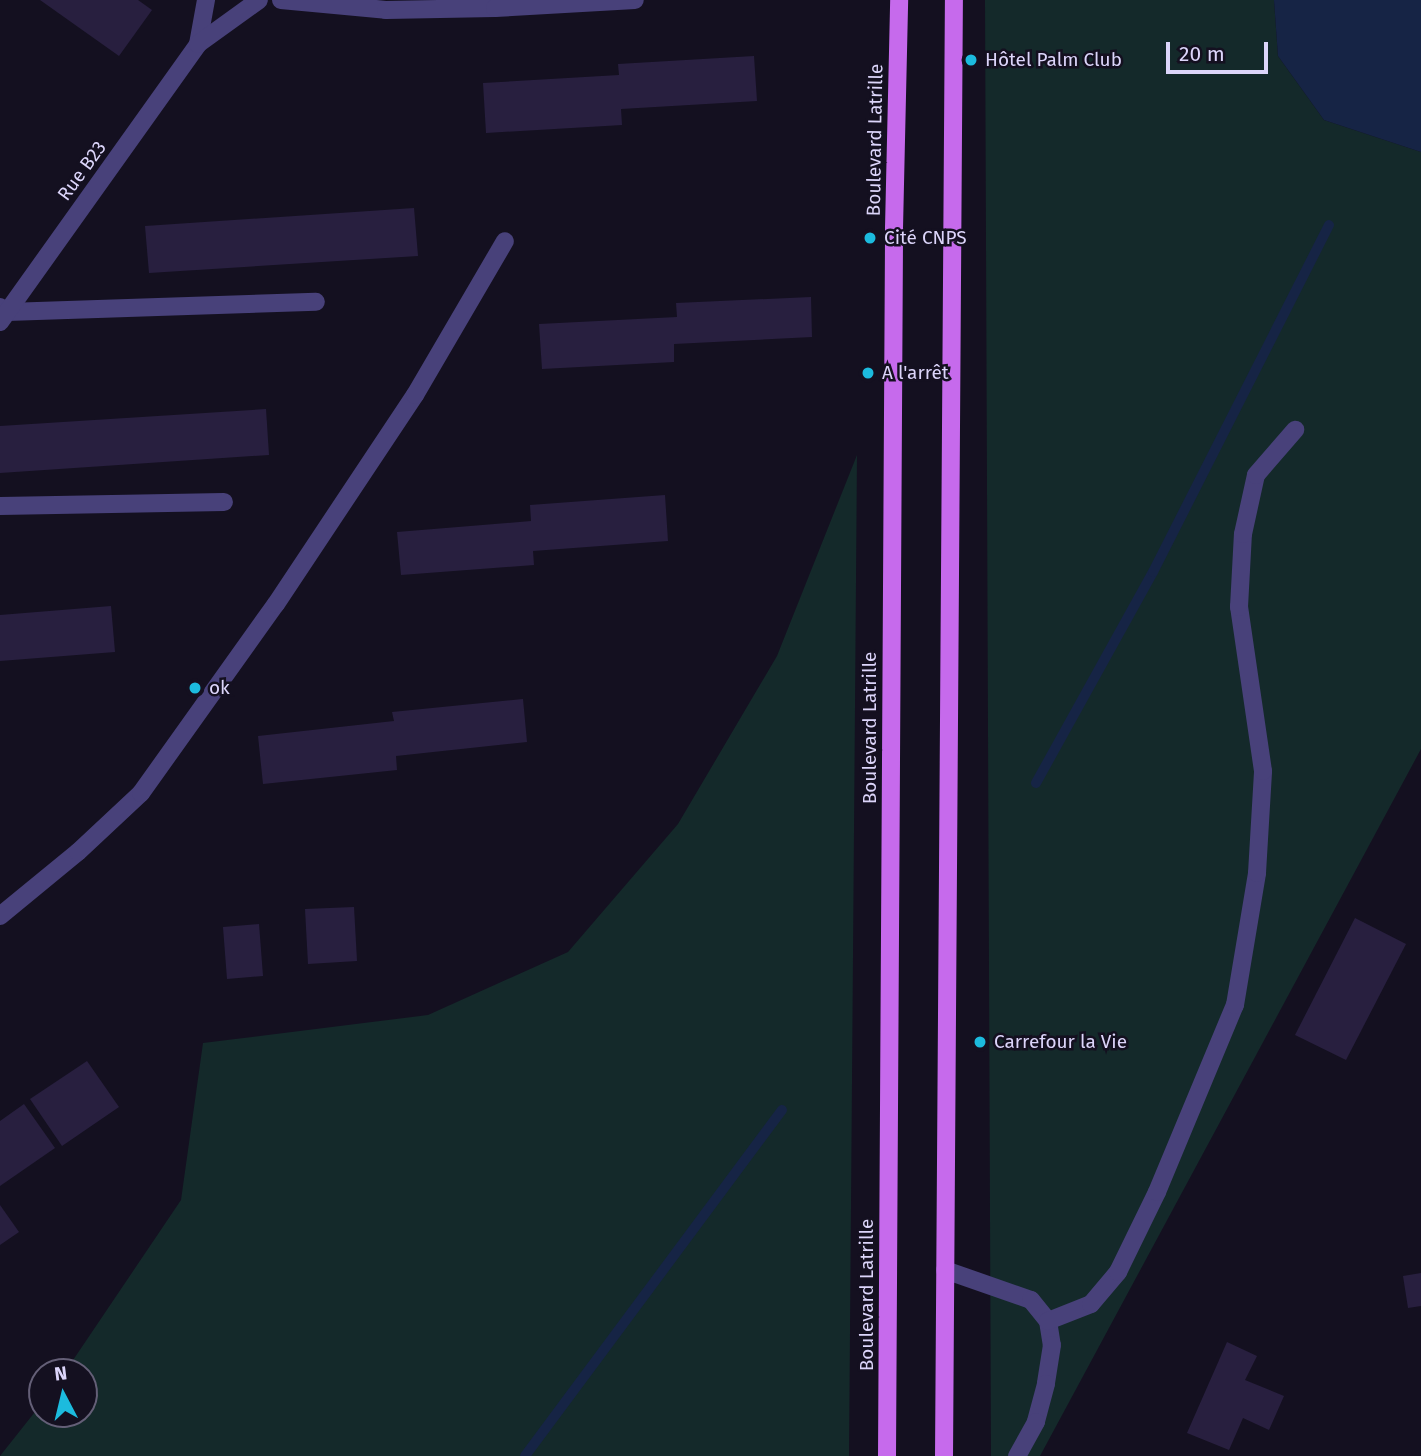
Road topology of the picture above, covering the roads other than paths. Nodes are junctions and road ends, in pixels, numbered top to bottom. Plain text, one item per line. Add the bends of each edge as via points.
1 (206, 0) edge
2 (259, 0) edge
3 (281, 0) edge
4 (635, 0) edge
5 (900, 0) edge
6 (954, 0) edge
7 (198, 44) junction
8 (505, 241) dead end
9 (316, 302) dead end
10 (2, 313) edge
11 (1295, 429) dead end
12 (224, 502) dead end
13 (0, 506) edge
14 (0, 915) edge
15 (945, 1270) junction
16 (1048, 1321) junction
17 (887, 1456) edge
18 (944, 1456) edge
19 (1017, 1456) edge

1 - 7 street
2 - 7 street
3 - 4 street via 387,9
5 - 17 main road, Boulevard Latrille via 894,242
6 - 15 main road
7 - 10 street, Rue B23
8 - 14 street via 407,407 276,604 141,793
9 - 10 street
11 - 16 street via 1256,475 1243,534 1239,607 1263,771 1257,873 1235,1005 1157,1192 1118,1272 1091,1304
12 - 13 street
15 - 16 street via 1031,1300
15 - 18 main road
16 - 19 street via 1052,1345 1046,1384 1036,1422

